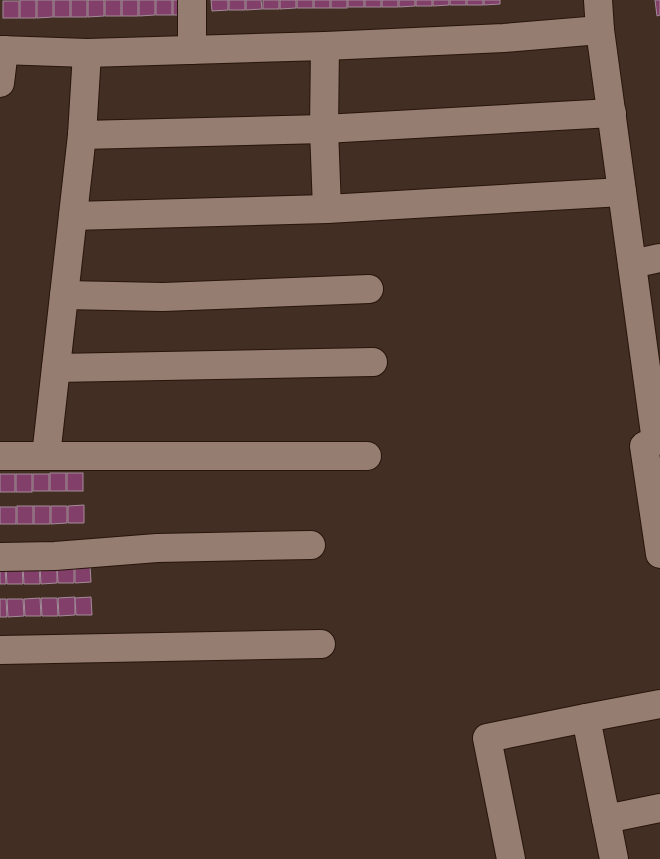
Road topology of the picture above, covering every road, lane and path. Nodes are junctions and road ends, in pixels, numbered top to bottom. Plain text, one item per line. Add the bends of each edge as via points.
1 (192, 0) edge
2 (598, 0) edge
3 (600, 30) junction
4 (325, 46) junction
5 (2, 50) edge
6 (192, 50) junction
7 (87, 53) junction
8 (0, 84) edge
9 (612, 113) junction
10 (324, 129) junction
11 (82, 135) junction
12 (622, 192) junction
13 (327, 208) junction
14 (73, 216) junction
15 (660, 258) edge
16 (632, 264) junction
17 (369, 289) dead end
18 (64, 295) junction
19 (653, 354) edge
20 (373, 362) dead end
21 (56, 368) junction
22 (658, 440) edge
23 (0, 456) edge
24 (46, 456) junction
25 (367, 456) dead end
26 (657, 521) edge
27 (311, 545) dead end
28 (660, 554) edge
29 (0, 557) edge
30 (321, 644) dead end
31 (0, 650) edge
32 (660, 704) edge
33 (586, 718) junction
34 (660, 808) edge
35 (606, 819) junction
36 (511, 859) edge
37 (614, 859) edge

1 - 6 street
2 - 3 street
3 - 4 street
3 - 9 street
4 - 6 street
4 - 10 street
5 - 7 street
5 - 8 street
6 - 7 street
7 - 11 street
9 - 10 street
9 - 12 street
10 - 11 street
10 - 13 street
11 - 14 street
12 - 13 street
12 - 16 street
13 - 14 street
14 - 18 street
15 - 16 street
16 - 19 street
17 - 18 street via 163,297
18 - 21 street
19 - 22 street
20 - 21 street
21 - 24 street
22 - 26 street via 644,446
23 - 24 street
24 - 25 street
26 - 28 street
27 - 29 street via 158,548
30 - 31 street
32 - 33 street
33 - 35 street
33 - 36 street via 487,738
34 - 35 street
35 - 37 street

